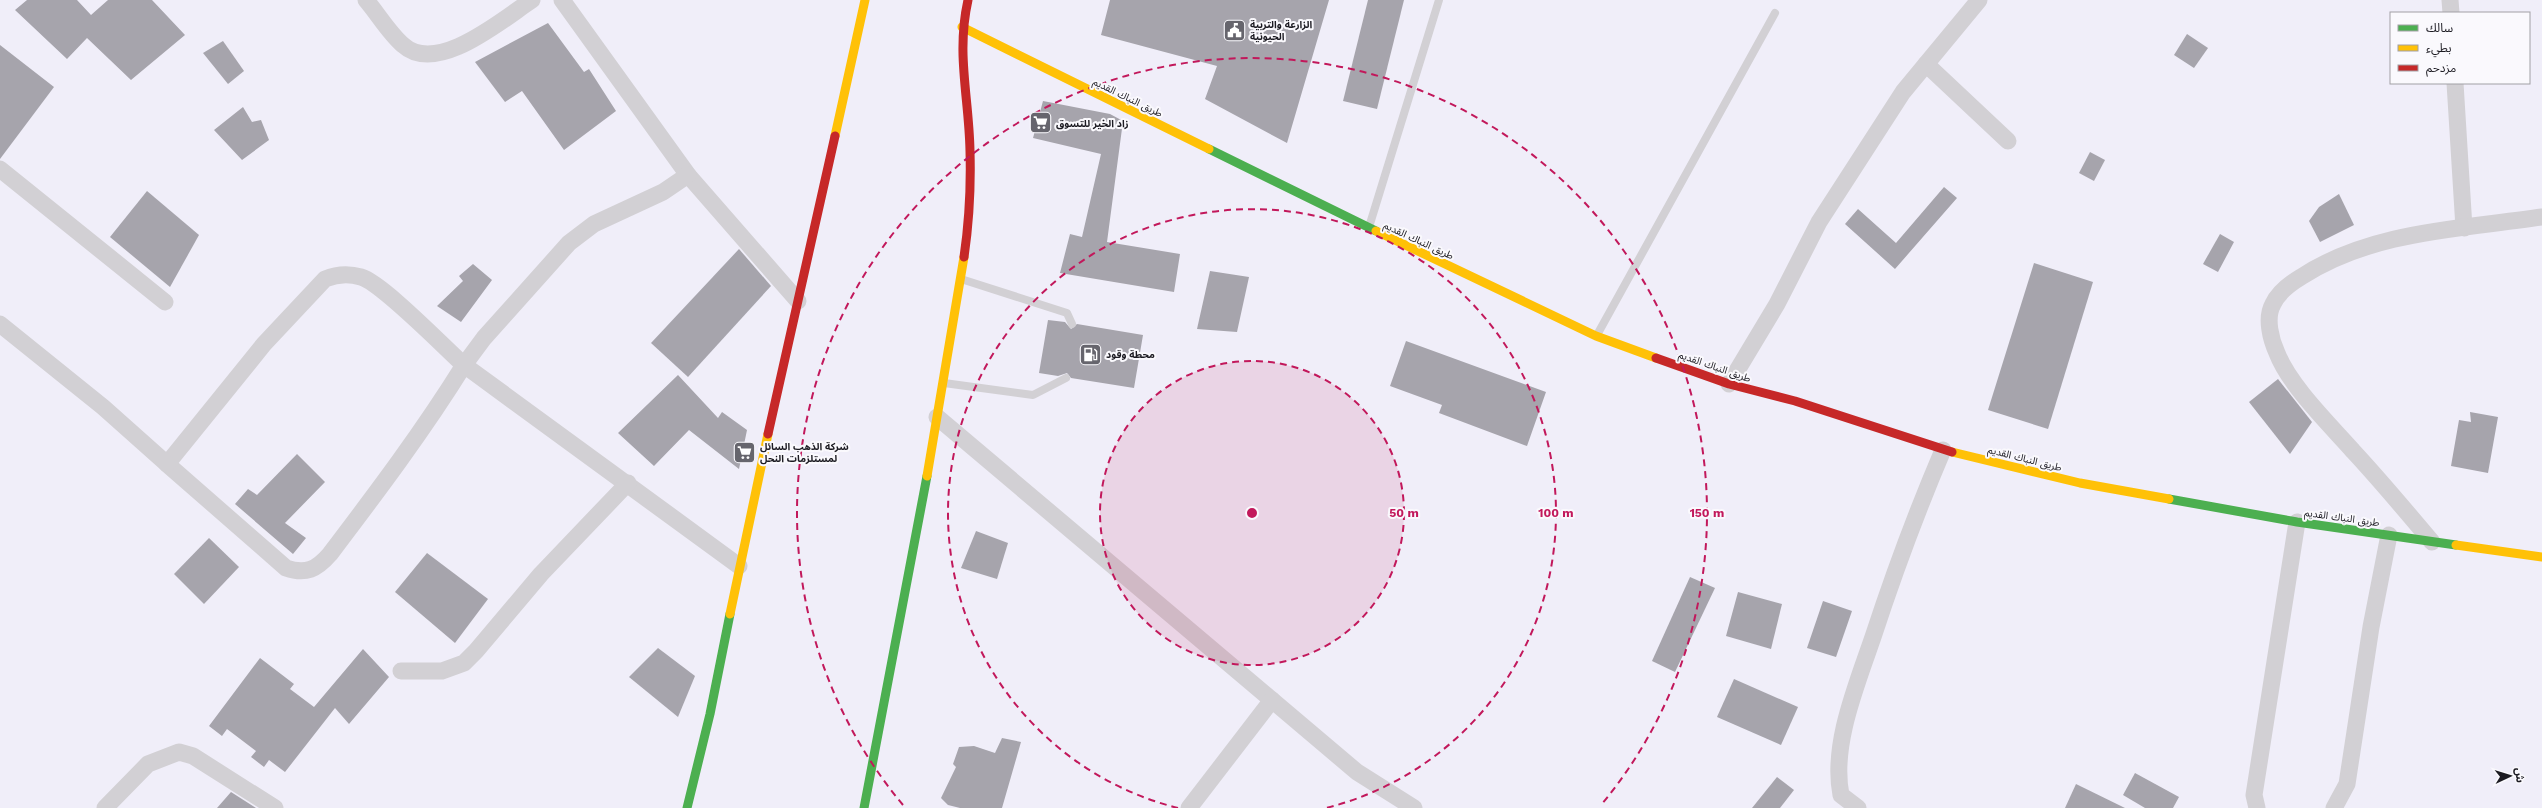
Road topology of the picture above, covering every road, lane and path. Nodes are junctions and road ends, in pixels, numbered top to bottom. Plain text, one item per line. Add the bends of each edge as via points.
1 (366, 0) edge
2 (532, 0) edge
3 (562, 0) edge
4 (865, 0) edge
5 (968, 0) edge
6 (1439, 0) edge
7 (1979, 0) edge
8 (2450, 0) edge
9 (2451, 12) edge
10 (1774, 13) dead end
11 (962, 27) junction
12 (1926, 64) junction
13 (2455, 84) edge
14 (2008, 142) dead end
15 (0, 169) edge
16 (688, 175) junction
17 (2542, 217) edge
18 (1369, 228) junction
19 (2464, 228) junction
20 (961, 278) junction
21 (165, 302) dead end
22 (798, 302) junction
23 (0, 324) edge
24 (1072, 324) dead end
25 (1596, 336) junction
26 (464, 365) junction
27 (1066, 378) dead end
28 (944, 383) junction
29 (1729, 384) junction
30 (937, 417) junction
31 (1943, 450) junction
32 (167, 464) junction
33 (628, 483) junction
34 (2298, 522) junction
35 (2389, 535) junction
36 (2432, 542) junction
37 (2542, 557) edge
38 (740, 566) junction
39 (401, 671) dead end
40 (1272, 700) junction
41 (105, 808) edge
42 (275, 808) edge
43 (687, 808) edge
44 (864, 808) edge
45 (1189, 808) edge
46 (1414, 808) edge
47 (1858, 808) edge
48 (2256, 808) edge
49 (2334, 808) edge

1 - 2 street via 403,46 417,53 429,54 456,50
3 - 16 street
4 - 22 main road
5 - 11 main road
6 - 18 lane
7 - 12 street
8 - 9 street
10 - 25 lane
11 - 18 main road, طريق النباك القديم
11 - 20 main road via 971,187
12 - 14 street
12 - 29 street via 1902,92 1820,222 1777,304
13 - 19 street
15 - 21 street
16 - 22 street
16 - 26 street via 663,192 594,224 569,243 484,338
17 - 19 street
18 - 25 main road, طريق النباك القديم
19 - 36 street via 2403,237 2361,247 2319,265 2289,284 2272,304 2269,331 2277,355 2319,413
20 - 24 lane via 1067,313
20 - 28 main road
22 - 38 main road
23 - 32 street via 103,407
25 - 29 main road, طريق النباك القديم
26 - 32 street via 373,282 362,277 337,274 325,279 264,344
26 - 32 street via 429,422 388,478 330,554 310,571 297,572 286,568
26 - 33 street
27 - 28 lane via 1033,395
28 - 30 main road
29 - 31 main road, طريق النباك القديم via 1795,401
30 - 40 street
30 - 44 main road
31 - 34 main road, طريق النباك القديم via 2080,483
31 - 47 street via 1916,512 1853,693 1838,760 1838,777 1841,795
33 - 38 street
33 - 39 street via 541,574 464,663 442,671
34 - 35 main road, طريق النباك القديم
34 - 48 street via 2254,796
35 - 36 main road, طريق النباك القديم
35 - 49 street via 2371,627 2347,784
36 - 37 main road, طريق النباك القديم
38 - 43 main road via 710,714
40 - 45 street
40 - 46 street via 1357,772
41 - 42 street via 148,764 179,752 194,756

